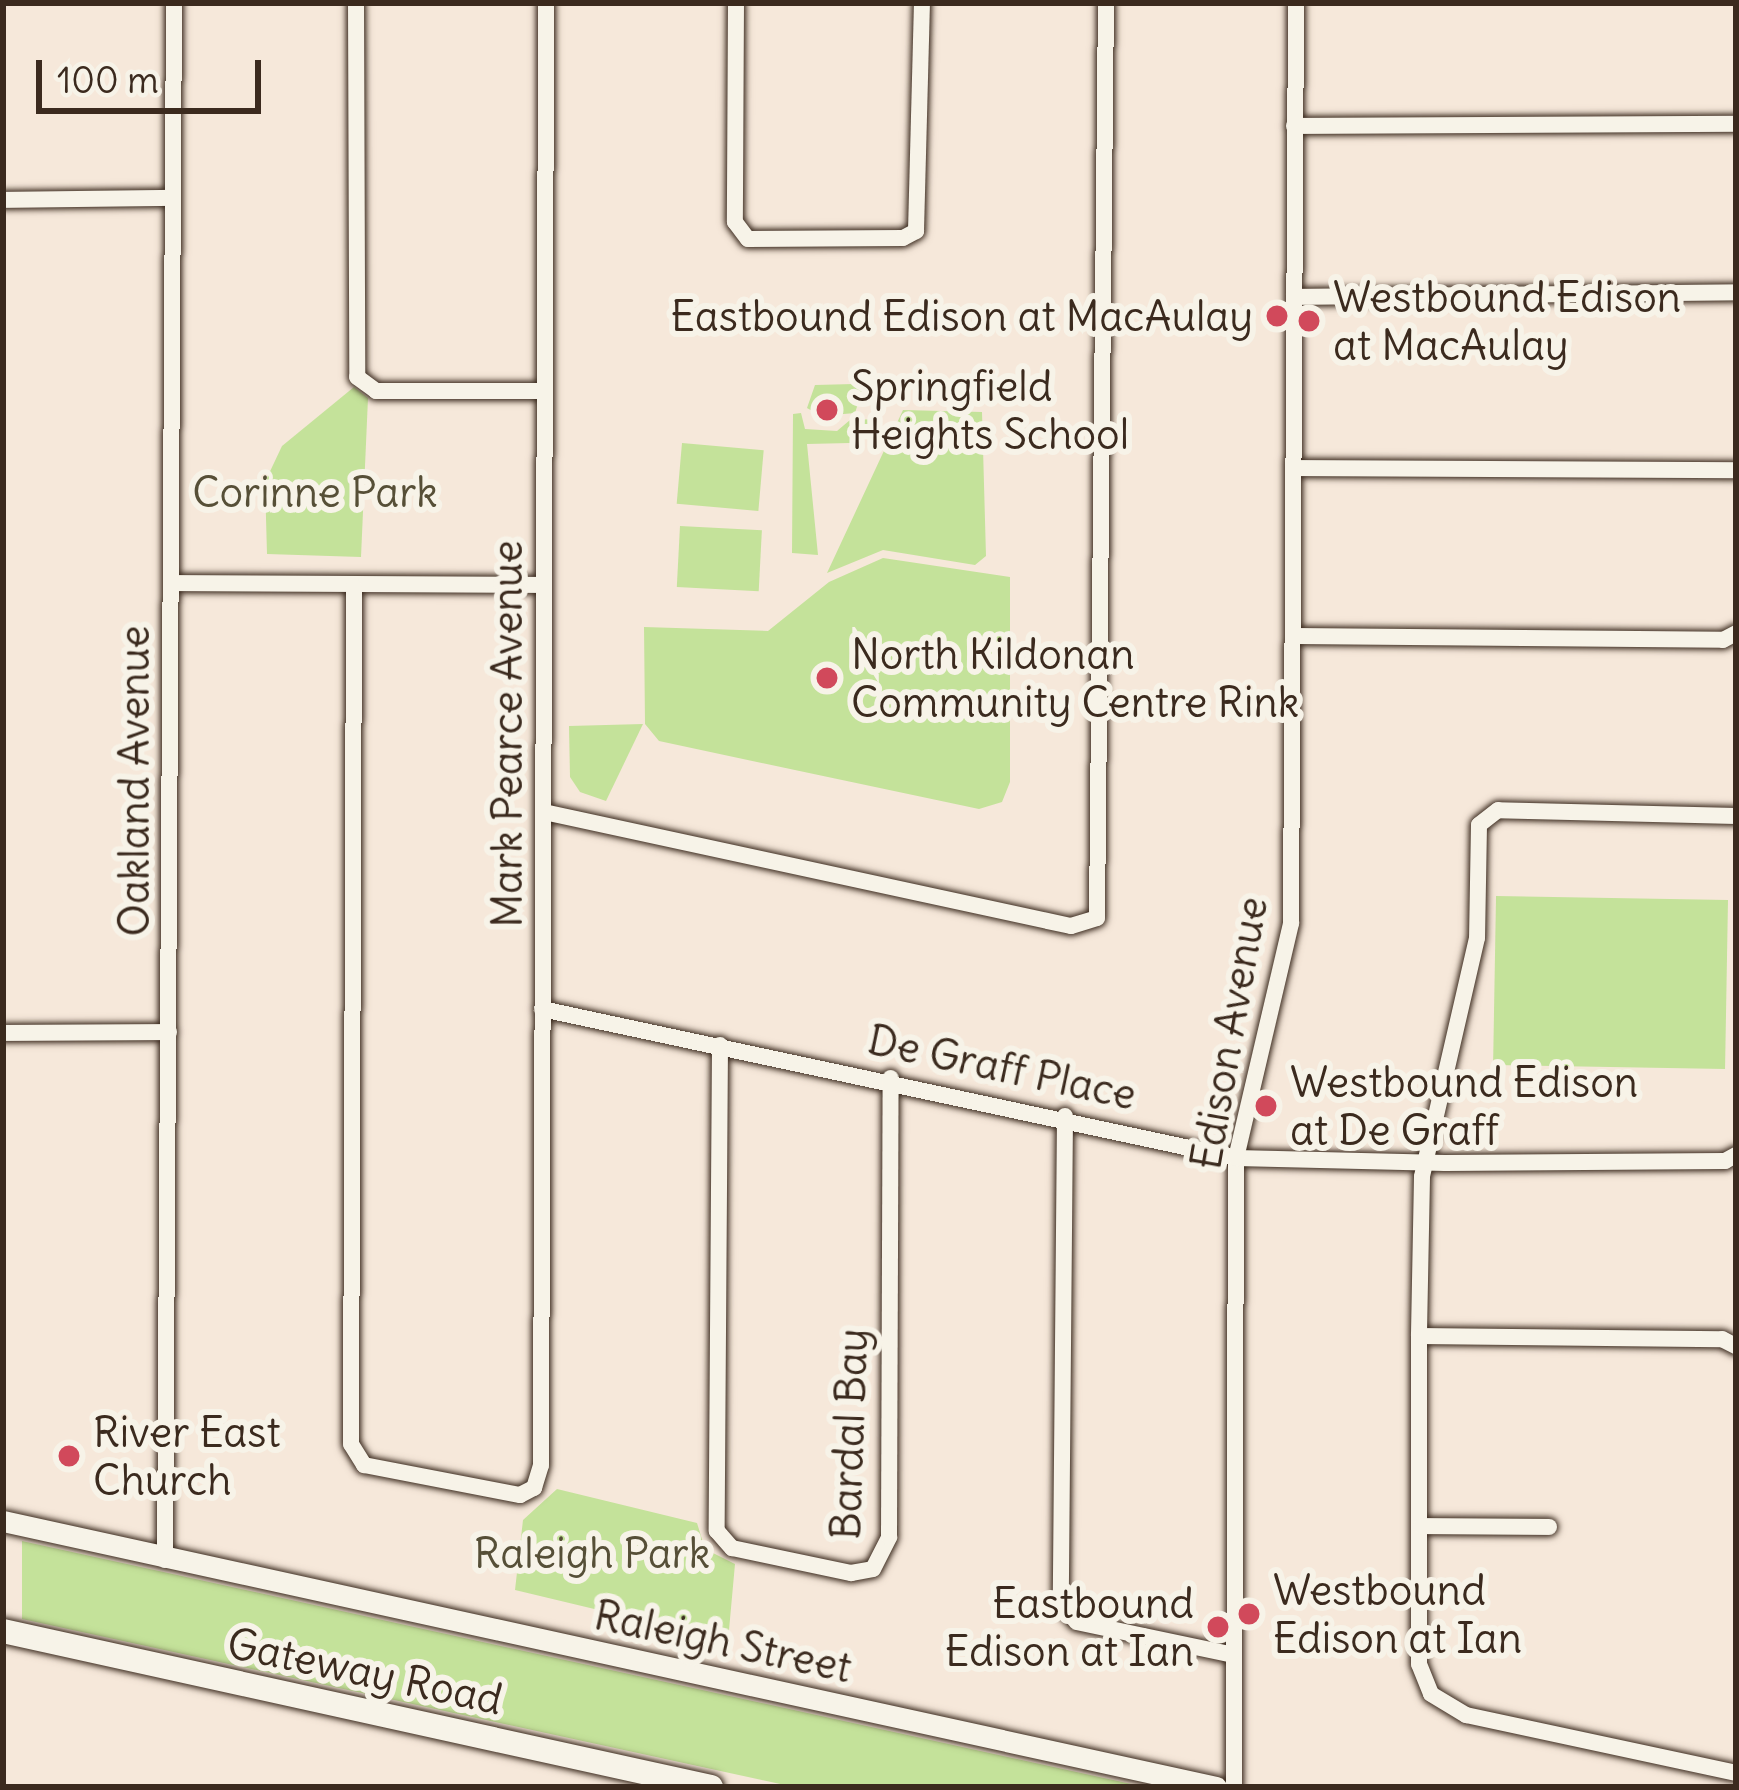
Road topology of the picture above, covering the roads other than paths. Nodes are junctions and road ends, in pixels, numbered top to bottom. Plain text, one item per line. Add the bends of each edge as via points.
1 (174, 3) edge
2 (356, 3) edge
3 (546, 3) edge
4 (736, 3) edge
5 (922, 3) edge
6 (1106, 3) edge
7 (1296, 3) edge
8 (1736, 124) edge
9 (1294, 126) junction
10 (172, 198) junction
11 (3, 200) edge
12 (1736, 292) edge
13 (1294, 297) junction
14 (542, 391) junction
15 (1294, 468) junction
16 (1736, 470) edge
17 (171, 584) junction
18 (544, 585) junction
19 (354, 587) junction
20 (1736, 633) edge
21 (1294, 636) junction
22 (544, 812) junction
23 (1736, 816) edge
24 (542, 1009) junction
25 (169, 1032) junction
26 (3, 1034) edge
27 (720, 1045) junction
28 (891, 1078) junction
29 (1065, 1116) junction
30 (1736, 1155) edge
31 (1237, 1158) junction
32 (1428, 1161) junction
33 (1419, 1336) junction
34 (1736, 1346) edge
35 (3, 1521) edge
36 (1421, 1526) junction
37 (1549, 1527) dead end
38 (165, 1560) junction
39 (3, 1631) edge
40 (1233, 1655) junction
41 (1736, 1773) edge
42 (605, 1776) edge
43 (711, 1787) edge
44 (1216, 1787) edge
45 (1234, 1787) edge

1 - 10 street, Oakland Avenue
2 - 14 street via 356,377 376,391
3 - 14 street, Mark Pearce Avenue
4 - 5 street via 734,222 748,238 903,238 916,231
6 - 22 street via 1102,902 1093,922 1071,926
7 - 9 street, Edison Avenue
8 - 9 street
9 - 13 street, Edison Avenue
10 - 11 street
10 - 17 street, Oakland Avenue
12 - 13 street
13 - 15 street, Edison Avenue
14 - 18 street, Mark Pearce Avenue
15 - 16 street
15 - 21 street, Edison Avenue
17 - 19 street
17 - 25 street, Oakland Avenue
18 - 19 street
18 - 22 street, Mark Pearce Avenue
19 - 24 street, Mark Pearce Avenue via 351,1444 364,1465 506,1496 534,1488 541,1465
20 - 21 street via 1723,640
21 - 31 street, Edison Avenue via 1292,923
22 - 24 street, Mark Pearce Avenue
23 - 32 street via 1487,814 1480,825 1477,938
24 - 27 street, De Graff Place
25 - 26 street
25 - 38 street, Oakland Avenue
27 - 28 street, De Graff Place
27 - 28 street, Bardal Bay via 717,1531 732,1548 851,1573 873,1569 889,1537
28 - 29 street, De Graff Place
29 - 31 street, De Graff Place
29 - 40 street via 1061,1605 1077,1622
30 - 32 street, De Graff Place
31 - 32 street, De Graff Place
31 - 40 street, Edison Avenue
32 - 33 street
33 - 34 street via 1722,1339
33 - 36 street
35 - 38 street, Raleigh Street
36 - 37 street
36 - 41 street via 1419,1664 1446,1707
38 - 44 street, Raleigh Street
39 - 42 main road, Gateway Road
40 - 45 street, Edison Avenue
42 - 43 main road, Gateway Road

